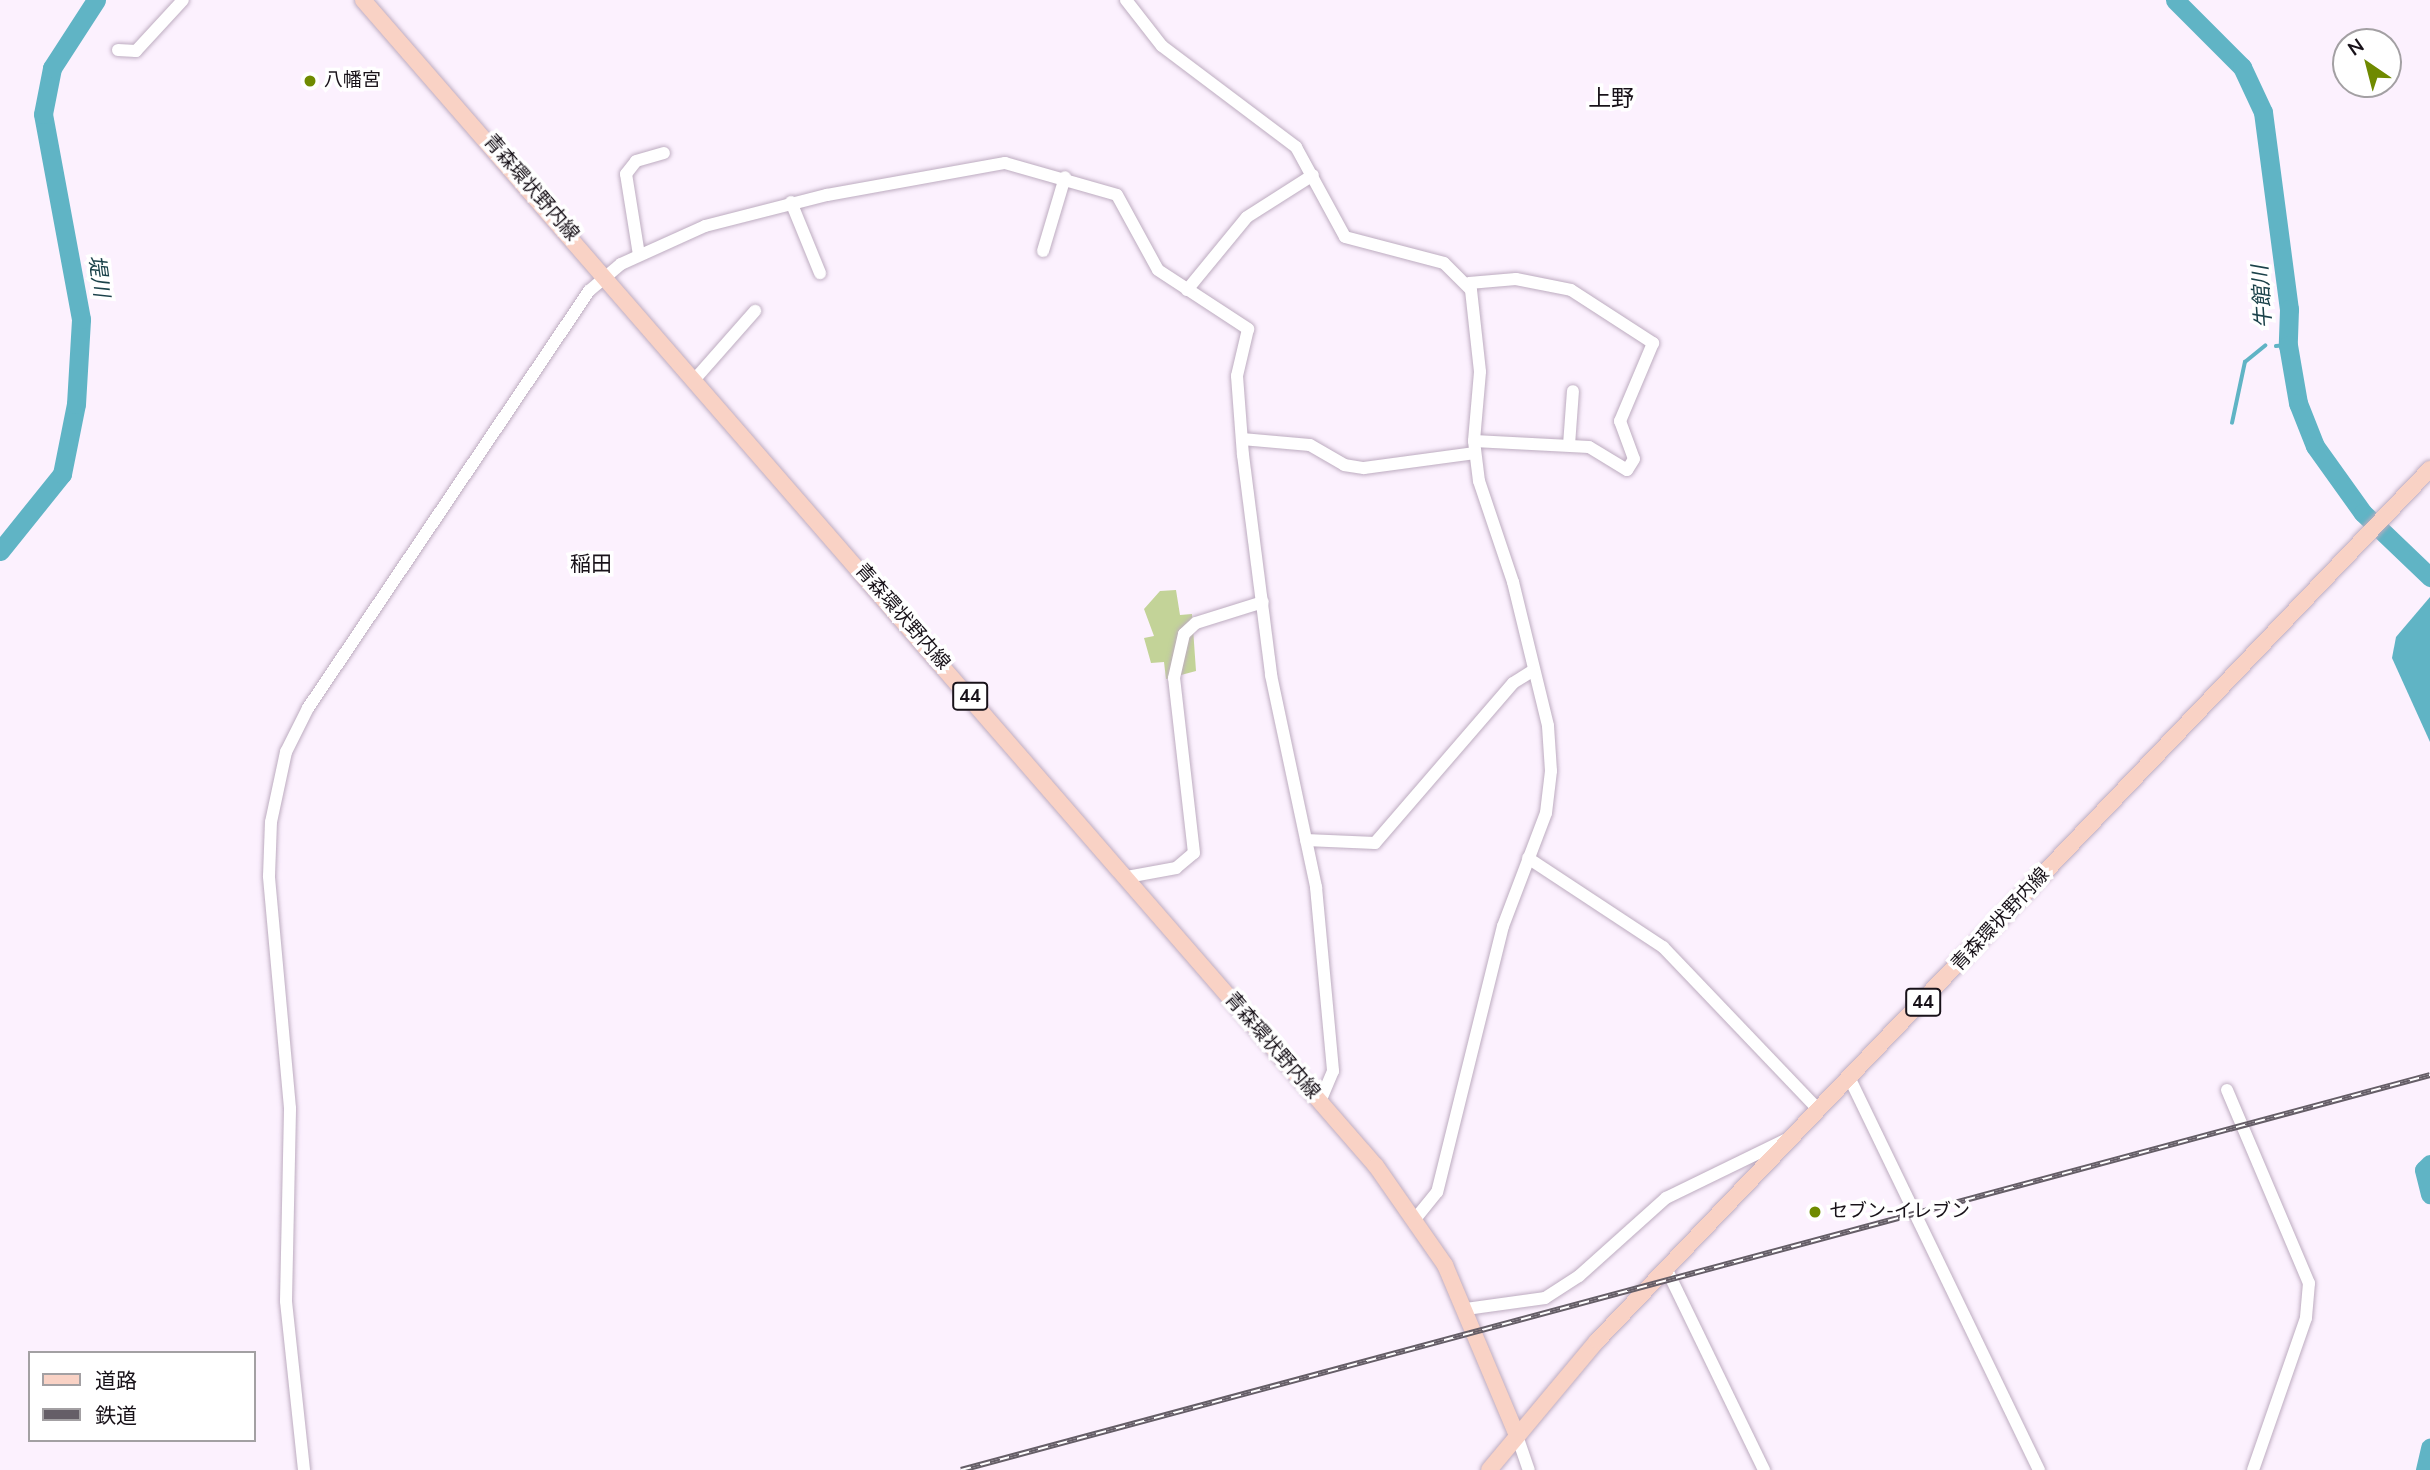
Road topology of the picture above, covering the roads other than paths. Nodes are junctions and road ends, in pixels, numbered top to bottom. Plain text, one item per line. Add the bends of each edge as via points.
1 (183, 0) edge
2 (363, 0) edge
3 (1126, 0) edge
4 (118, 50) dead end
5 (664, 153) dead end
6 (1313, 174) junction
7 (1065, 177) junction
8 (791, 202) junction
9 (1043, 251) dead end
10 (639, 255) junction
11 (820, 273) dead end
12 (605, 275) junction
13 (1469, 282) junction
14 (1188, 290) junction
15 (755, 311) dead end
16 (695, 379) junction
17 (1573, 391) dead end
18 (1242, 439) junction
19 (1569, 445) junction
20 (1475, 447) junction
21 (2430, 469) edge
22 (1263, 602) junction
23 (1532, 671) junction
24 (1306, 839) junction
25 (1528, 858) junction
26 (1127, 877) junction
27 (1849, 1077) junction
28 (2227, 1090) dead end
29 (1320, 1101) junction
30 (1818, 1109) junction
31 (1793, 1136) junction
32 (1416, 1218) junction
33 (1666, 1268) junction
34 (1466, 1309) junction
35 (1516, 1433) junction
36 (304, 1470) edge
37 (1489, 1470) edge
38 (1529, 1470) edge
39 (1764, 1470) edge
40 (2039, 1470) edge
41 (2253, 1470) edge

1 - 4 street via 136,51
2 - 12 main road, 青森環状野内線 / 44
3 - 6 street via 1163,46 1284,134
5 - 10 street via 636,161 626,174
6 - 13 street via 1345,237 1378,250 1434,259
6 - 14 street via 1247,217
7 - 8 street via 994,162
7 - 9 street
7 - 14 street via 1117,195 1135,218 1151,262
8 - 10 street via 705,226
8 - 11 street
10 - 12 street
12 - 16 main road, 青森環状野内線 / 44
12 - 36 street via 417,543 308,708 286,752 271,822 269,876 290,1108 286,1301
13 - 19 street via 1516,279 1571,290 1653,342 1620,421 1631,467 1620,471 1595,450
13 - 20 street via 1480,372
14 - 18 street via 1248,329 1237,376
15 - 16 street
16 - 26 main road, 青森環状野内線 / 44
17 - 19 street
18 - 20 street via 1310,445 1344,466 1364,468
18 - 22 street
19 - 20 street
20 - 23 street
21 - 27 main road, 青森環状野内線 / 44
22 - 24 street via 1271,675
22 - 26 street via 1196,623 1184,634 1174,678 1194,853 1176,868
23 - 24 street via 1513,684 1375,843
23 - 25 street via 1552,754 1546,813
24 - 29 street via 1333,1071
25 - 30 street via 1663,947
25 - 32 street via 1503,926 1437,1192
26 - 29 main road, 青森環状野内線 / 44
27 - 30 main road, 青森環状野内線 / 44
27 - 40 street
28 - 41 street via 2309,1283 2306,1318
29 - 32 main road, 青森環状野内線 / 44
30 - 31 main road, 青森環状野内線 / 44
31 - 33 main road, 青森環状野内線 / 44
31 - 34 street via 1666,1198 1579,1276 1545,1298
32 - 34 main road, 青森環状野内線 / 44
33 - 35 main road, 青森環状野内線 / 44
33 - 39 street
34 - 35 main road, 青森環状野内線 / 44
35 - 37 main road, 青森環状野内線 / 44
35 - 38 street

